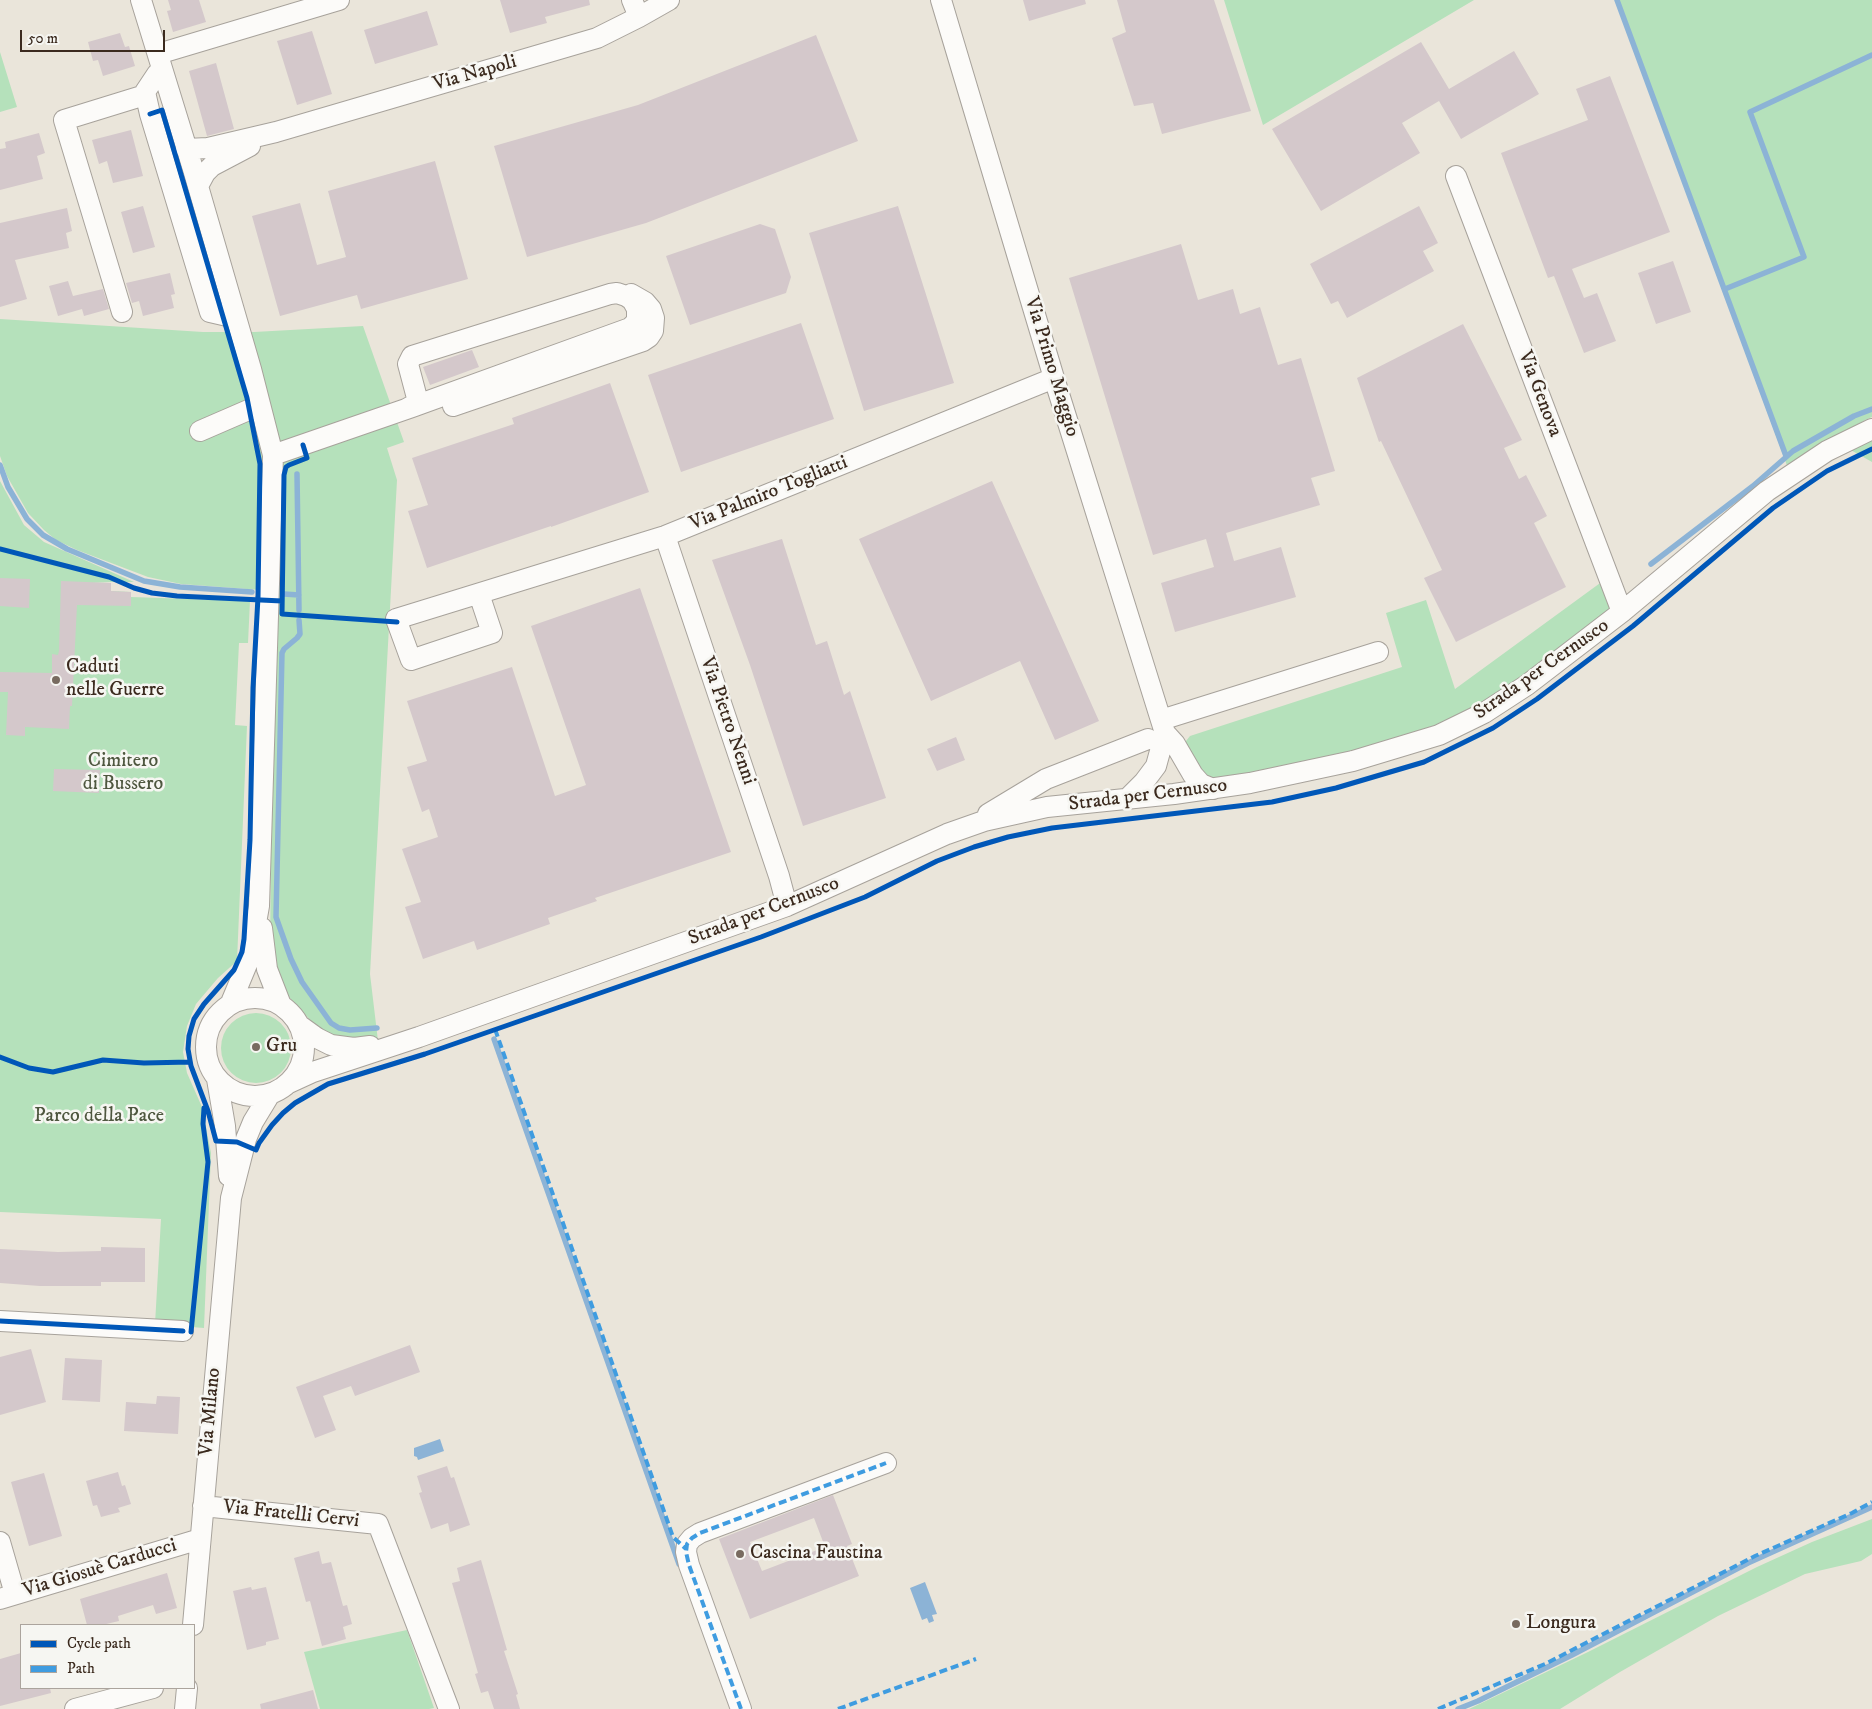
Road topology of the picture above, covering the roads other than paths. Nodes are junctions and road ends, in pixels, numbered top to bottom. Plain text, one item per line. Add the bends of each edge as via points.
1 (141, 0) edge
2 (339, 0) edge
3 (669, 0) edge
4 (941, 0) edge
5 (636, 9) edge
6 (160, 62) junction
7 (145, 95) junction
8 (276, 132) junction
9 (186, 149) junction
10 (1456, 176) dead end
11 (198, 186) junction
12 (122, 312) dead end
13 (236, 318) junction
14 (1054, 378) junction
15 (260, 405) junction
16 (409, 408) junction
17 (1872, 429) edge
18 (200, 431) dead end
19 (274, 456) junction
20 (665, 536) junction
21 (479, 594) junction
22 (1622, 612) junction
23 (1378, 652) dead end
24 (1158, 731) junction
25 (1181, 756) junction
26 (1156, 766) junction
27 (1213, 789) junction
28 (1174, 794) junction
29 (1127, 799) junction
30 (966, 827) junction
31 (259, 906) junction
32 (787, 906) junction
33 (230, 1005) junction
34 (281, 1005) junction
35 (299, 1025) junction
36 (402, 1042) junction
37 (217, 1078) junction
38 (289, 1083) junction
39 (270, 1094) junction
40 (231, 1198) junction
41 (0, 1321) edge
42 (183, 1331) dead end
43 (886, 1463) dead end
44 (204, 1506) junction
45 (200, 1539) junction
46 (0, 1542) edge
47 (8, 1597) edge
48 (193, 1624) edge
49 (149, 1689) edge
50 (187, 1689) edge
51 (75, 1709) edge
52 (185, 1709) edge
53 (449, 1709) edge
54 (741, 1709) edge

1 - 6 street, Via Milano
2 - 6 street
3 - 5 street, Via Napoli
4 - 14 street, Via Primo Maggio
5 - 8 street, Via Napoli via 597,38
6 - 7 street
6 - 9 street, Via Milano
7 - 12 street via 64,120
7 - 13 street via 210,312
8 - 9 street, Via Napoli via 208,148
8 - 11 street, Via Napoli via 212,166
9 - 11 street, Via Milano
10 - 22 street, Via Genova
11 - 13 street, Via Milano
13 - 15 street, Via Milano
14 - 20 street, Via Palmiro Togliatti
14 - 24 street, Via Primo Maggio
15 - 18 street
15 - 19 street, Via Milano
16 - 16 street via 444,410 640,342 649,337 654,328 652,311 645,302 628,293 618,292 412,356 408,364 417,398
16 - 19 street
17 - 22 street, Strada per Cernusco via 1835,446 1762,494
19 - 31 street, Via Milano
20 - 21 street, Via Palmiro Togliatti
20 - 32 street, Via Pietro Nenni
21 - 21 street, Via Palmiro Togliatti via 492,633 411,660 396,619
22 - 27 street, Strada per Cernusco via 1514,694 1439,735 1329,767
23 - 24 street
24 - 25 street, Via Primo Maggio via 1175,744
24 - 26 street
24 - 30 street via 1046,779
25 - 27 street, Via Primo Maggio via 1192,775
25 - 28 street via 1182,785
26 - 28 street via 1161,782
26 - 29 street
27 - 28 street, Strada per Cernusco
28 - 29 street, Strada per Cernusco
29 - 30 street, Strada per Cernusco via 1039,809
30 - 32 street, Strada per Cernusco
31 - 33 street, Via Milano via 250,957
31 - 34 street, Via Milano via 266,964
32 - 36 street, Strada per Cernusco
33 - 34 street, Via Milano via 255,998
33 - 37 street, Via Milano via 215,1018 206,1039 208,1062
34 - 35 street, Via Milano
35 - 36 street, Strada per Cernusco via 336,1046 354,1048
35 - 38 street, Via Milano via 304,1038 304,1052 298,1072
36 - 38 street, Strada per Cernusco
37 - 39 street, Via Milano via 230,1090 241,1094 256,1097
37 - 40 street, Via Milano via 227,1136
38 - 39 street, Via Milano
39 - 40 street, Via Milano via 246,1139
40 - 44 street, Via Milano
41 - 42 street
43 - 54 street via 700,1533 687,1544 689,1565
44 - 45 street, Via Milano
44 - 53 street, Via Fratelli Cervi via 378,1524
45 - 47 street, Via Giosuè Carducci
45 - 48 street, Via Milano
46 - 47 street
49 - 51 street
50 - 52 street

